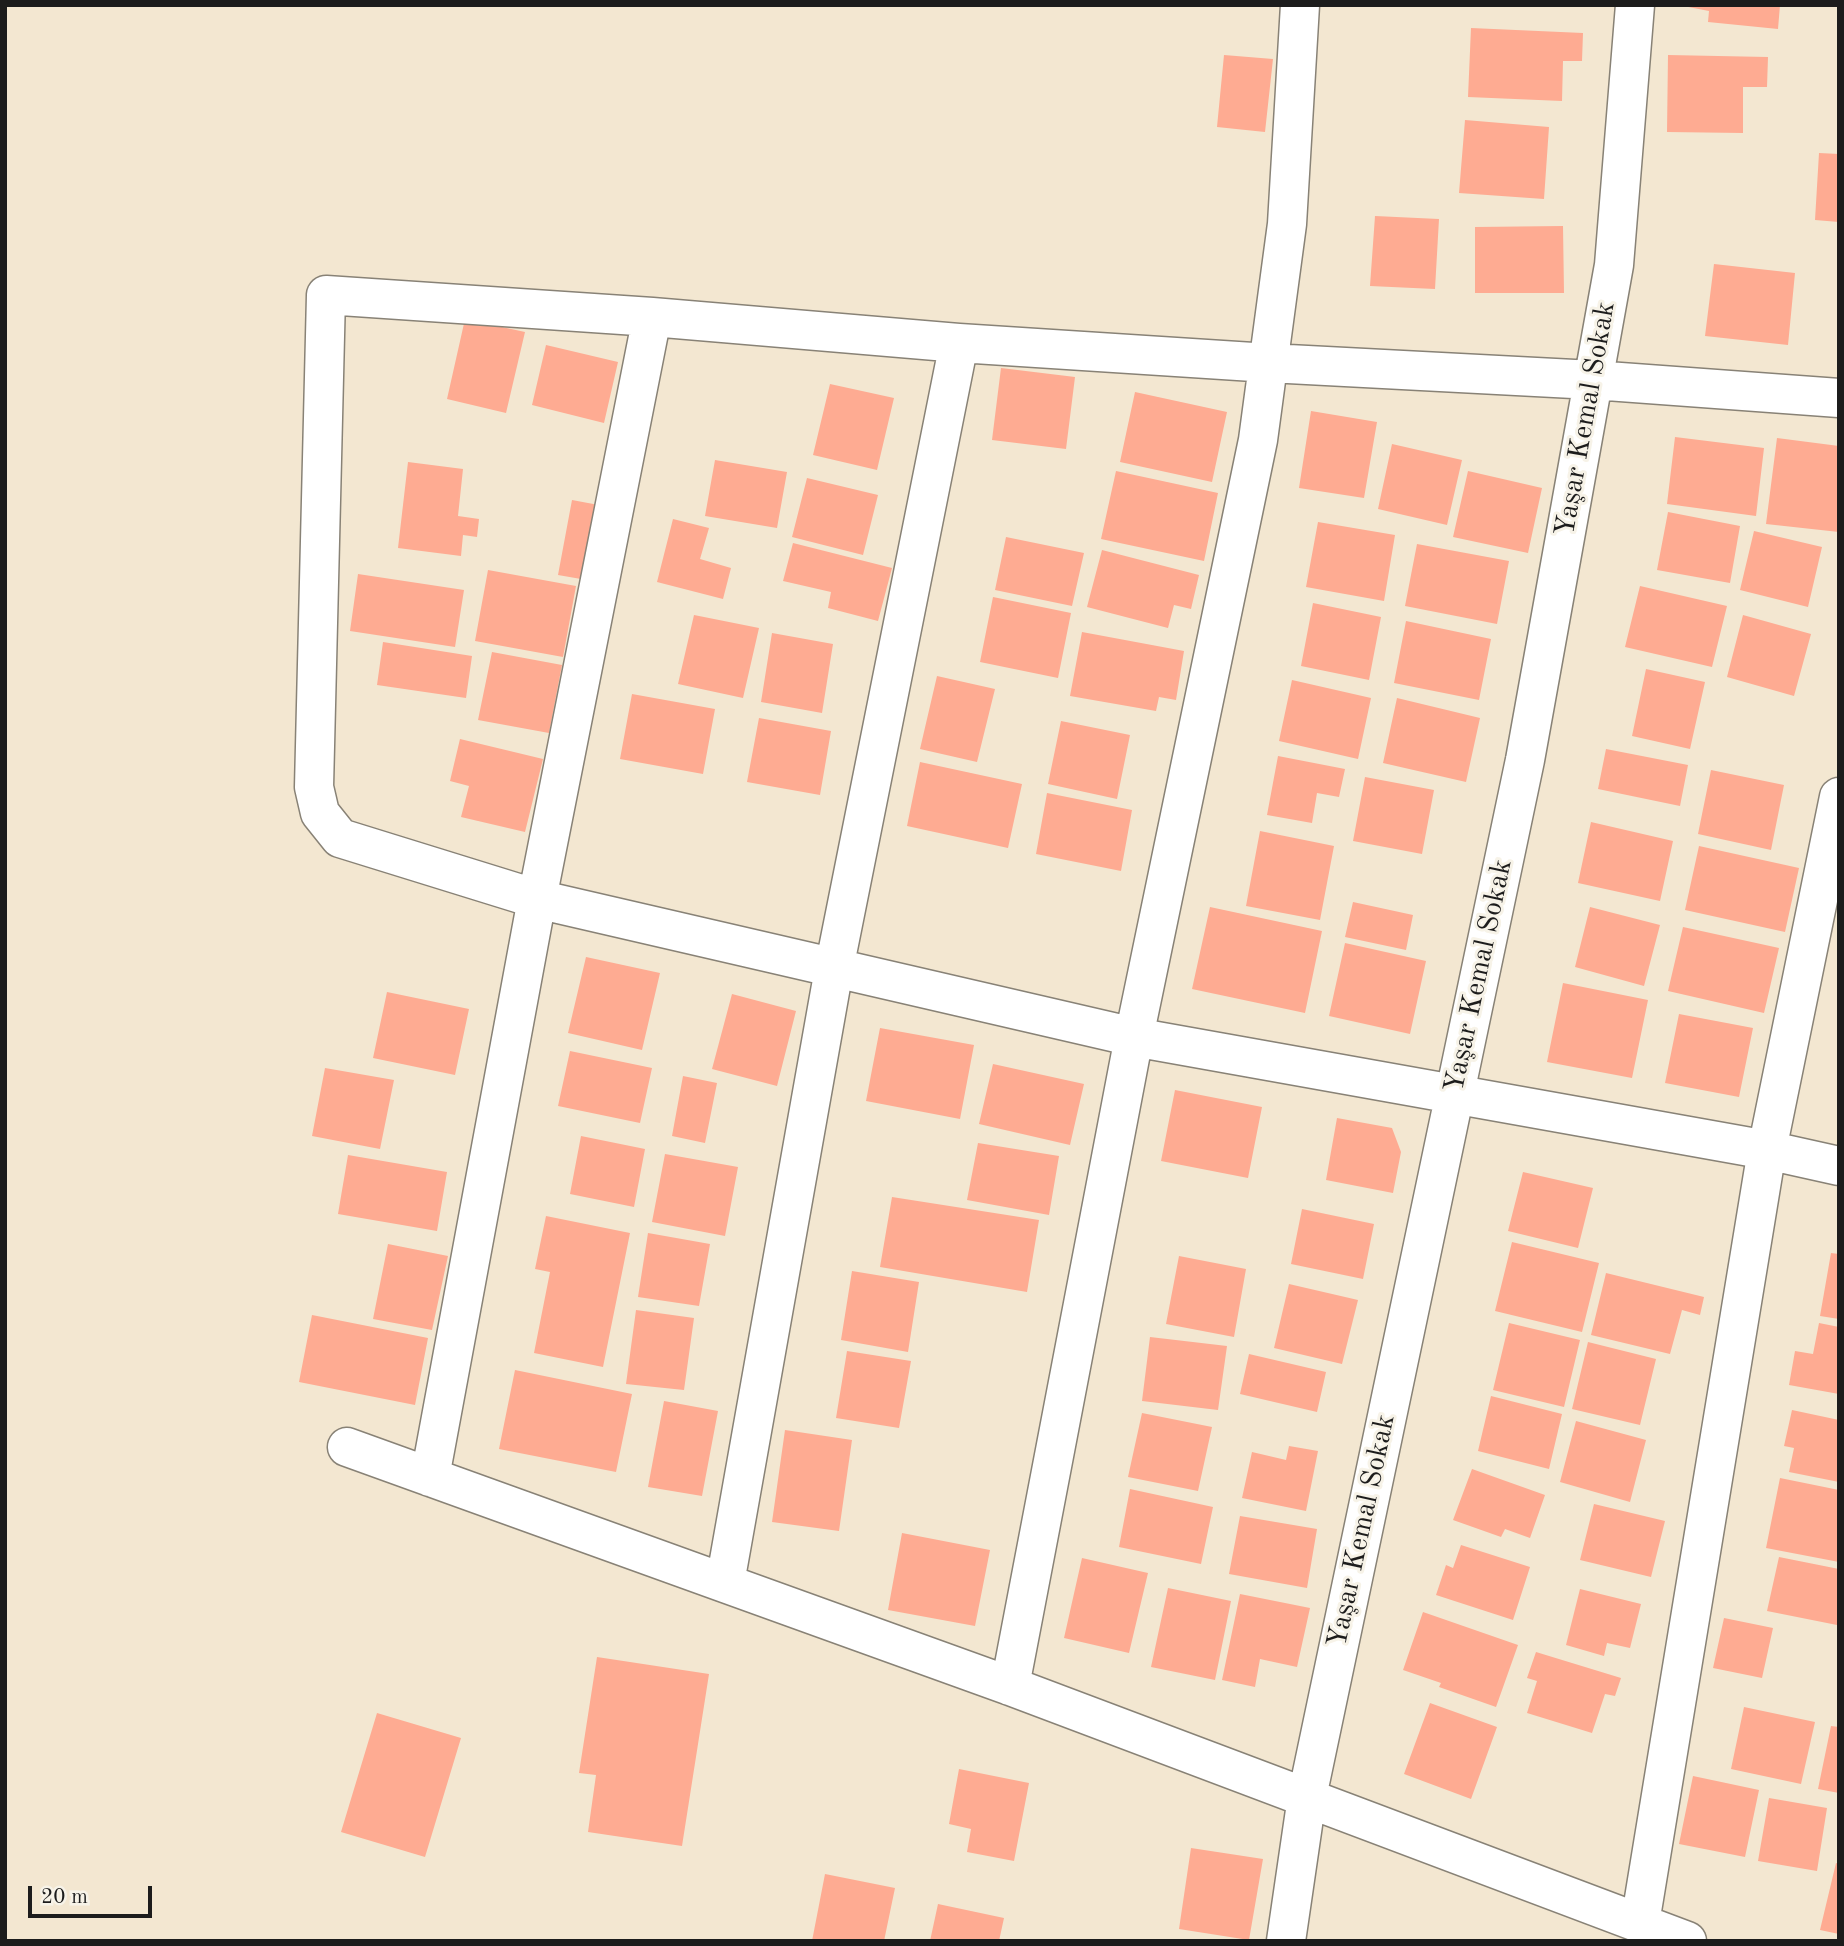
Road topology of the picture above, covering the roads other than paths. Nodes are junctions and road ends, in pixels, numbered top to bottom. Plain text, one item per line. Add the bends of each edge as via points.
1 (1300, 5) edge
2 (1635, 5) edge
3 (652, 317) junction
4 (959, 343) junction
5 (1269, 363) junction
6 (1592, 380) junction
7 (1839, 398) edge
8 (1839, 797) edge
9 (537, 899) junction
10 (834, 969) junction
11 (1134, 1037) junction
12 (1454, 1093) junction
13 (1767, 1150) junction
14 (1839, 1166) edge
15 (347, 1447) dead end
16 (430, 1477) junction
17 (725, 1583) junction
18 (1010, 1686) junction
19 (1307, 1797) junction
20 (1640, 1923) junction
21 (1286, 1941) edge
22 (1687, 1941) edge

1 - 5 street via 1287,224
2 - 6 street, Yaşar Kemal Sokak via 1614,265
3 - 4 street
3 - 9 street
3 - 9 street via 326,295 316,801 328,826 340,838
4 - 5 street
4 - 10 street
5 - 6 street
5 - 11 street via 1258,440
6 - 7 street
6 - 12 street, Yaşar Kemal Sokak via 1525,760
8 - 13 street
9 - 10 street
9 - 16 street
10 - 11 street
10 - 17 street
11 - 12 street
11 - 18 street
12 - 13 street
12 - 19 street, Yaşar Kemal Sokak
13 - 14 street
13 - 20 street
15 - 16 street
16 - 17 street
17 - 18 street
18 - 19 street
19 - 20 street
19 - 21 street, Yaşar Kemal Sokak
20 - 22 street

